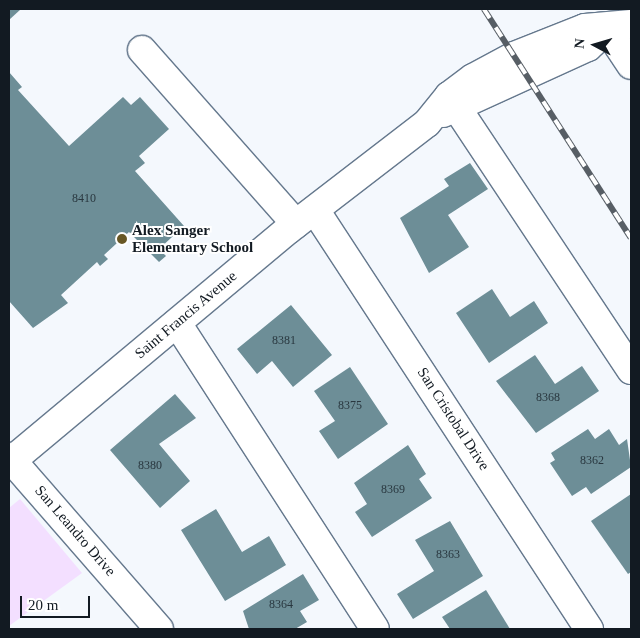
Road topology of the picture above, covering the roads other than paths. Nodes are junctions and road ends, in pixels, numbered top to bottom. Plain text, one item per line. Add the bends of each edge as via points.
1 (619, 26) edge
2 (142, 50) dead end
3 (631, 65) edge
4 (448, 107) junction
5 (306, 217) junction
6 (177, 323) junction
7 (631, 370) edge
8 (10, 460) edge
9 (160, 629) edge
10 (375, 629) edge
11 (589, 629) edge

1 - 3 street
1 - 4 street, Saint Francis Avenue via 585,28 514,56
2 - 5 street, San Cristobal Drive
4 - 5 street, Saint Francis Avenue
4 - 7 street
5 - 6 street, Saint Francis Avenue
5 - 11 street, San Cristobal Drive
6 - 8 street, Saint Francis Avenue
6 - 10 street
8 - 9 street, San Leandro Drive

